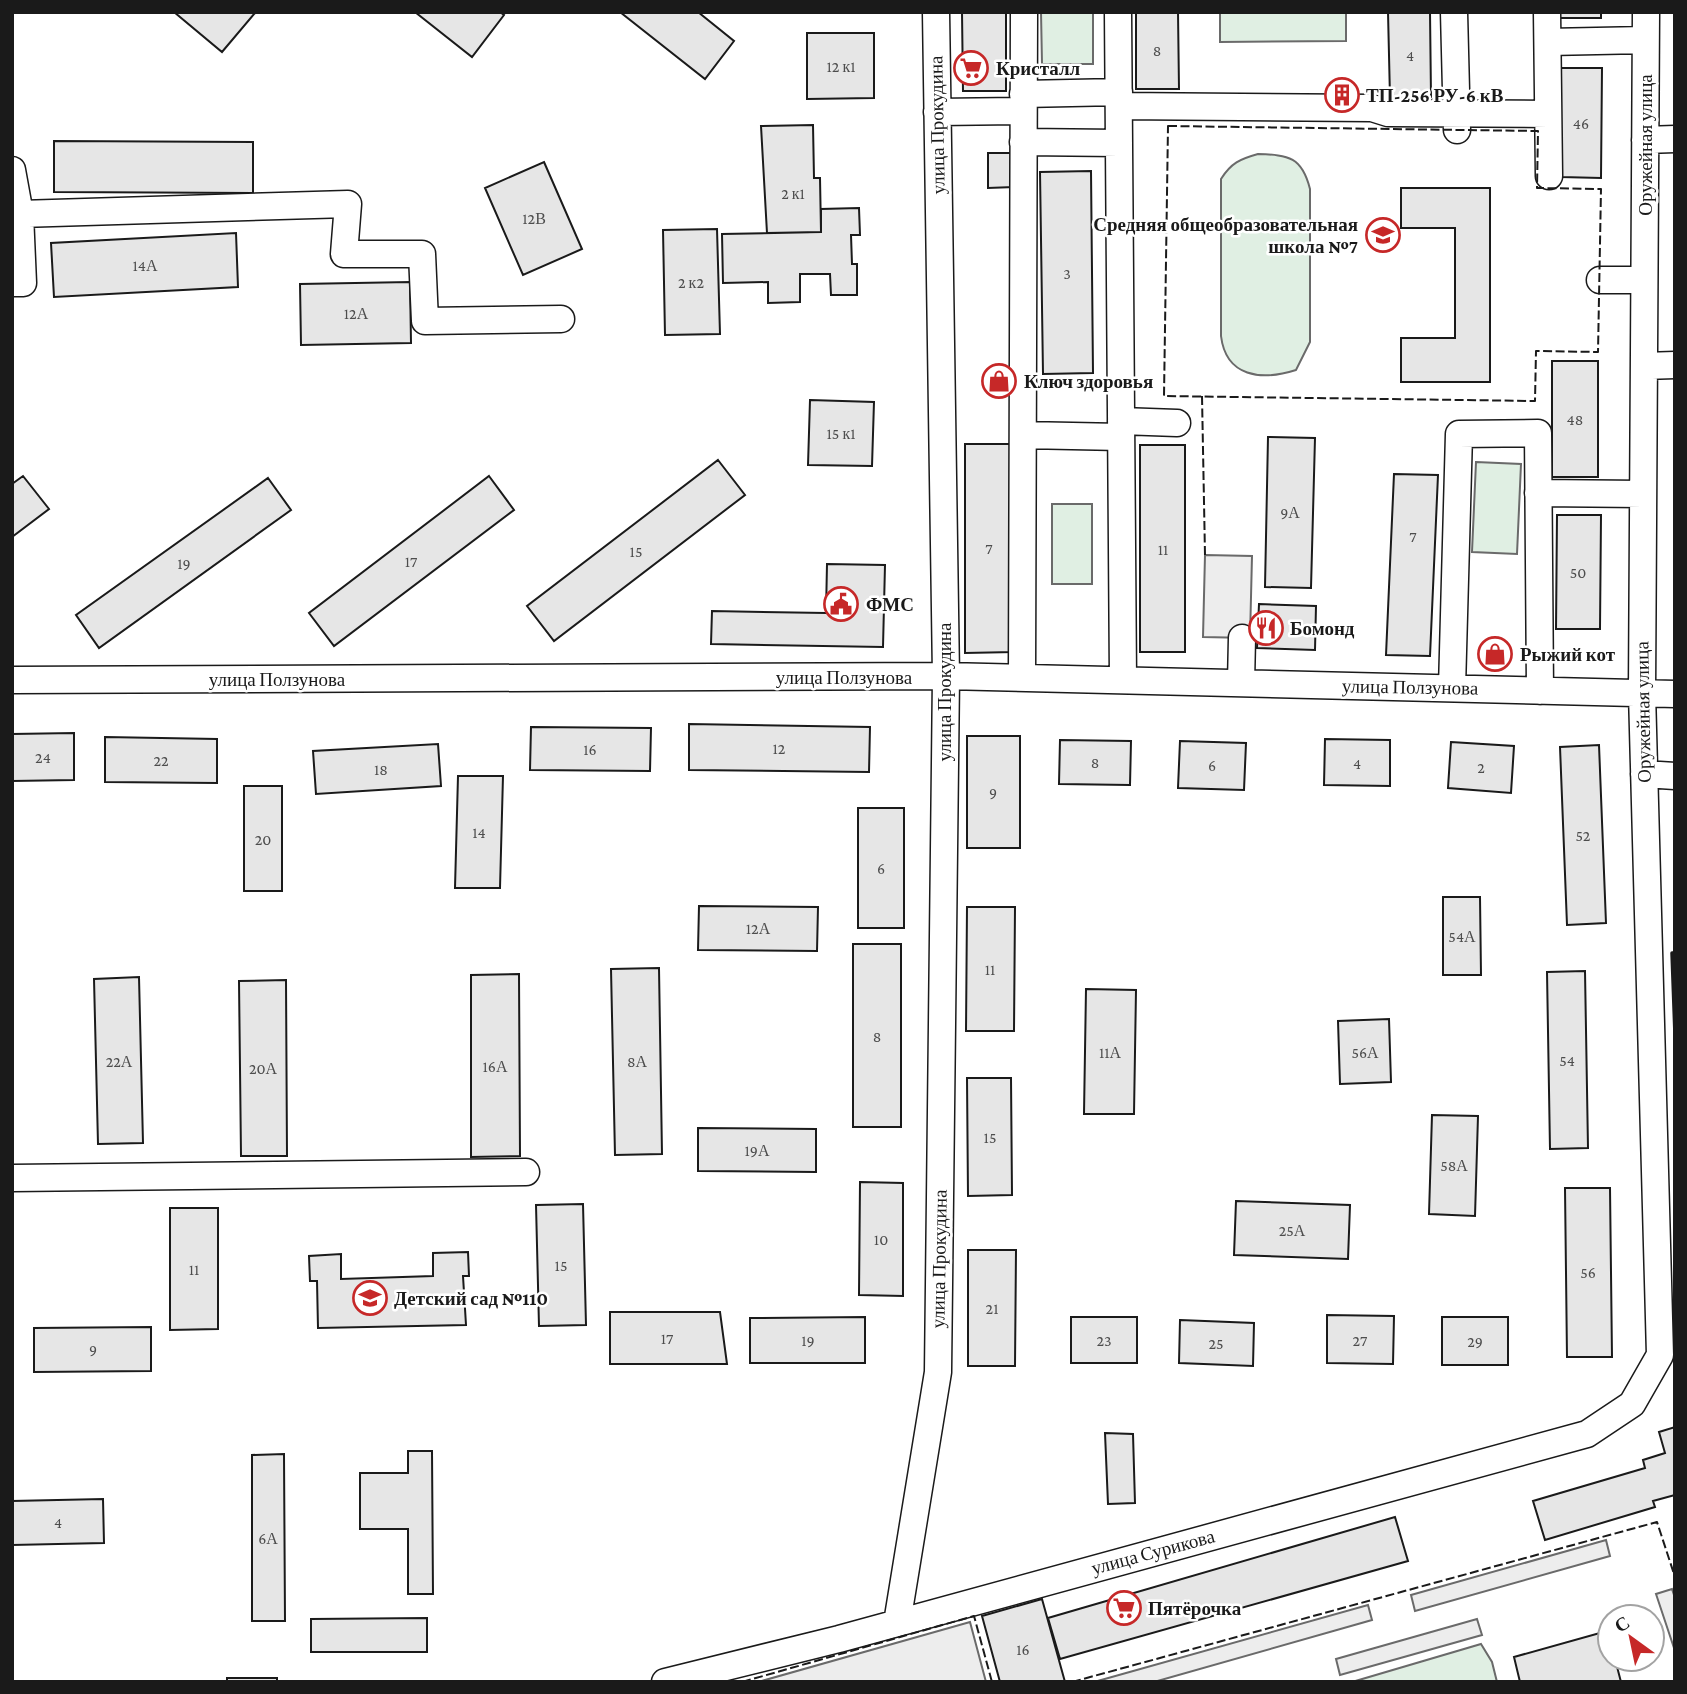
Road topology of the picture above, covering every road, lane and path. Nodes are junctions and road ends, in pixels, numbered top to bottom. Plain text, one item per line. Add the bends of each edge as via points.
1 (936, 12) edge
2 (1024, 12) edge
3 (1118, 12) edge
4 (1454, 12) edge
5 (1547, 12) edge
6 (1646, 12) edge
7 (1645, 40) junction
8 (1548, 42) junction
9 (1119, 99) junction
10 (1023, 102) junction
11 (937, 112) junction
12 (1548, 114) junction
13 (1456, 122) junction
14 (1675, 139) edge
15 (1645, 140) junction
16 (1023, 142) junction
17 (1119, 143) junction
18 (12, 170) edge
19 (1549, 176) dead end
20 (20, 214) junction
21 (1600, 280) dead end
22 (1644, 280) junction
23 (12, 283) edge
24 (561, 319) dead end
25 (1675, 365) edge
26 (1644, 366) junction
27 (1177, 423) dead end
28 (1121, 429) junction
29 (1023, 435) junction
30 (1538, 493) junction
31 (1643, 494) junction
32 (1242, 638) dead end
33 (946, 676) junction
34 (1022, 678) junction
35 (12, 680) edge
36 (1123, 680) junction
37 (1241, 683) junction
38 (1452, 688) junction
39 (1540, 691) junction
40 (1642, 693) junction
41 (1675, 694) edge
42 (1644, 774) junction
43 (1675, 776) edge
44 (526, 1172) dead end
45 (12, 1178) edge
46 (1632, 1404) joint
47 (897, 1623) junction
48 (665, 1682) edge

1 - 11 street, улица Прокудина
2 - 10 street
3 - 9 street
4 - 13 street
5 - 8 street
6 - 7 street, Оружейная улица
7 - 8 street
7 - 15 street, Оружейная улица
8 - 12 street
9 - 10 street
9 - 13 street via 1372,108
9 - 17 street
10 - 11 street
10 - 16 street
11 - 33 street, улица Прокудина
12 - 13 street
12 - 19 street
14 - 15 street
15 - 22 street, Оружейная улица
16 - 17 street
16 - 29 street
17 - 28 street
18 - 20 street
20 - 23 street via 23,283
20 - 24 street via 348,204 344,254 422,254 425,321
21 - 22 street
22 - 26 street, Оружейная улица
25 - 26 street
26 - 31 street, Оружейная улица
27 - 28 street
28 - 29 street
28 - 36 street
29 - 34 street
30 - 31 street
30 - 38 street via 1538,433 1459,434
30 - 39 street
31 - 40 street, Оружейная улица
32 - 37 street
33 - 34 street, улица Ползунова
33 - 35 street, улица Ползунова
33 - 47 street, улица Прокудина via 938,1372
34 - 36 street, улица Ползунова
36 - 37 street, улица Ползунова
37 - 38 street, улица Ползунова
38 - 39 street, улица Ползунова
39 - 40 street, улица Ползунова
40 - 41 street, улица Ползунова
40 - 42 street, Оружейная улица
42 - 43 street
42 - 46 street, Оружейная улица via 1660,1355
44 - 45 street
46 - 47 street, улица Сурикова via 1587,1434
47 - 48 street, улица Сурикова

